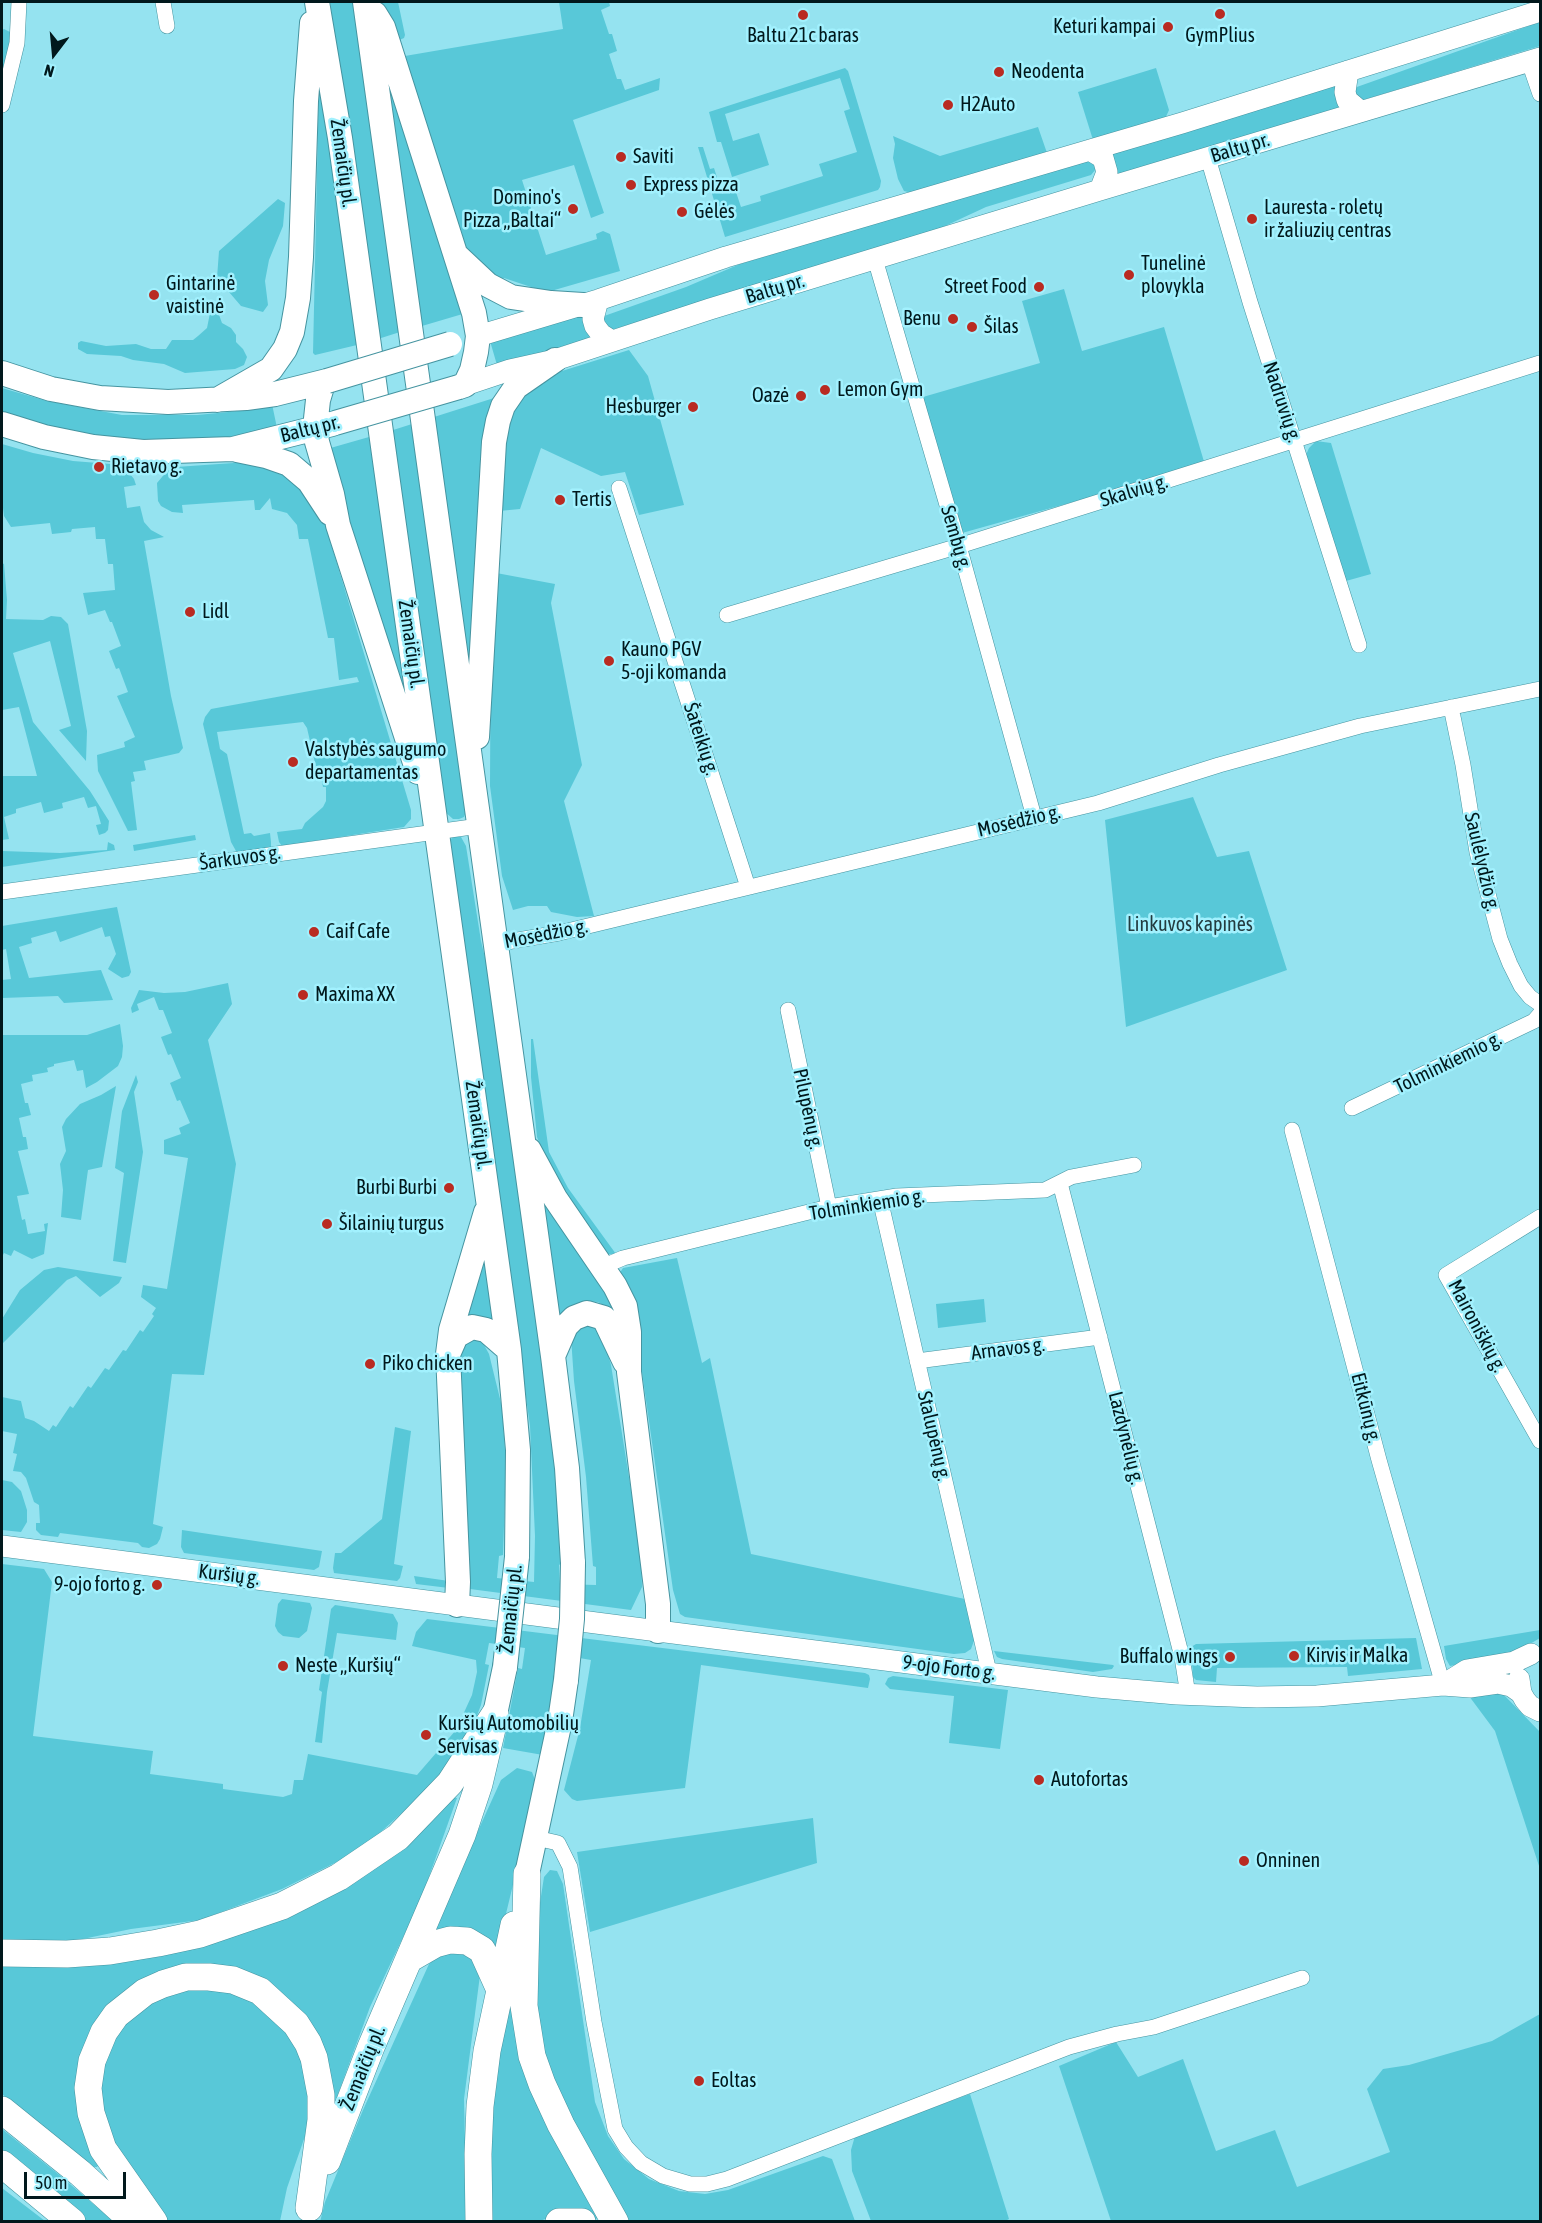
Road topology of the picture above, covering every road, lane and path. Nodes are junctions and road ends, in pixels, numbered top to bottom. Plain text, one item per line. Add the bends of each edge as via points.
1 (19, 2) edge
2 (163, 2) edge
3 (315, 2) edge
4 (366, 2) edge
5 (1540, 11) edge
6 (167, 26) dead end
7 (1535, 60) edge
8 (1348, 71) junction
9 (1540, 94) edge
10 (2, 105) edge
11 (1360, 111) junction
12 (1090, 150) junction
13 (1208, 158) junction
14 (1100, 190) junction
15 (453, 252) junction
16 (875, 259) junction
17 (590, 302) junction
18 (478, 336) junction
19 (612, 341) junction
20 (555, 360) junction
21 (1540, 363) edge
22 (2, 373) edge
23 (325, 382) junction
24 (462, 386) junction
25 (217, 400) junction
26 (2, 424) edge
27 (325, 426) junction
28 (1295, 441) junction
29 (233, 449) junction
30 (619, 488) dead end
31 (338, 525) junction
32 (959, 546) junction
33 (727, 615) dead end
34 (1359, 645) dead end
35 (1540, 689) edge
36 (1451, 707) junction
37 (474, 790) junction
38 (1034, 817) junction
39 (478, 826) junction
40 (437, 831) junction
41 (748, 888) junction
42 (2, 892) edge
43 (495, 944) junction
44 (1540, 1004) edge
45 (788, 1010) dead end
46 (1540, 1014) edge
47 (1352, 1108) dead end
48 (1292, 1130) dead end
49 (521, 1134) junction
50 (1134, 1165) dead end
51 (1059, 1183) junction
52 (880, 1199) junction
53 (489, 1204) junction
54 (829, 1207) junction
55 (1540, 1217) edge
56 (603, 1267) junction
57 (1100, 1337) junction
58 (509, 1350) junction
59 (448, 1354) junction
60 (553, 1356) junction
61 (917, 1361) junction
62 (629, 1372) junction
63 (1540, 1441) edge
64 (2, 1546) edge
65 (457, 1605) junction
66 (658, 1631) junction
67 (1536, 1651) edge
68 (989, 1672) junction
69 (1443, 1684) junction
70 (1521, 1693) junction
71 (1188, 1695) junction
72 (1539, 1712) edge
73 (495, 1714) junction
74 (536, 1838) junction
75 (527, 1874) junction
76 (2, 1953) edge
77 (409, 1959) junction
78 (1302, 1978) dead end
79 (500, 1990) junction
80 (2, 2110) edge
81 (2, 2164) edge
82 (308, 2215) edge
83 (72, 2222) edge
84 (134, 2222) edge
85 (153, 2222) edge
86 (479, 2222) edge
87 (559, 2222) edge
88 (582, 2222) edge
89 (615, 2222) edge

1 - 10 street via 17,43
2 - 6 street
3 - 25 main road via 306,101 298,298 292,332 271,369
3 - 40 main road, Žemaičių pl. via 340,138
4 - 15 main road via 383,27
4 - 37 main road
5 - 8 main road
7 - 9 street
7 - 11 main road, Baltų pr.
8 - 11 main road via 1347,100
8 - 12 main road
11 - 13 main road, Baltų pr.
12 - 14 main road via 1103,158 1107,172
12 - 17 main road via 726,257
13 - 14 main road, Baltų pr.
13 - 28 street, Nadruvių g.
14 - 16 main road, Baltų pr.
15 - 17 main road via 488,285 511,297 551,303
15 - 18 main road
16 - 19 main road, Baltų pr.
16 - 32 street, Sembų g.
17 - 18 main road
17 - 19 main road via 595,326
18 - 23 main road, bridge
18 - 24 main road via 472,370
19 - 20 main road, Baltų pr.
20 - 24 main road, Baltų pr.
20 - 37 main road via 516,387 503,406 494,442
21 - 28 street, Skalvių g.
22 - 25 main road via 100,398
23 - 25 main road via 275,394
23 - 27 main road via 318,400
24 - 27 main road, Baltų pr., bridge
26 - 29 main road, Baltų pr. via 93,447 154,452
27 - 29 main road, Baltų pr.
27 - 31 main road via 317,442
28 - 32 street, Skalvių g.
28 - 34 street, Nadruvių g.
29 - 31 main road via 289,464 309,481
30 - 41 street, Šateikių g.
31 - 40 main road
32 - 33 street, Skalvių g.
32 - 38 street, Sembų g.
35 - 36 street, Mosėdžio g.
36 - 38 street, Mosėdžio g. via 1303,741 1098,803
36 - 44 street, Saulėlydžio g. via 1477,852 1500,939 1521,986
37 - 39 main road
38 - 41 street, Mosėdžio g.
39 - 40 street, Šarkuvos g.
39 - 43 main road
40 - 42 street, Šarkuvos g.
40 - 53 main road, Žemaičių pl.
41 - 43 street, Mosėdžio g. via 559,933
43 - 49 main road
45 - 54 street, Pilupėnų g.
46 - 47 street, Tolminkiemio g. via 1534,1021
48 - 69 street, Eitkūnų g.
49 - 56 main road via 555,1198
49 - 60 main road
50 - 51 street, Tolminkiemio g. via 1071,1177
51 - 52 street, Tolminkiemio g. via 1045,1190
51 - 57 street, Lazdynėlių g.
52 - 54 street, Tolminkiemio g.
52 - 61 street, Stalupėnų g.
53 - 58 main road, Žemaičių pl.
53 - 59 main road via 451,1330
54 - 56 street, Tolminkiemio g. via 623,1258
55 - 63 street, Maironiškių g. via 1446,1275
56 - 62 main road via 625,1306
57 - 61 street, Arnavos g.
57 - 71 street, Lazdynėlių g. via 1182,1657
58 - 59 main road via 486,1330 472,1327 456,1336
58 - 73 main road, Žemaičių pl., bridge via 519,1450 517,1557 505,1666
59 - 65 main road
60 - 62 main road via 566,1326 587,1313 604,1318
60 - 74 main road, bridge via 567,1468 572,1619 566,1680
61 - 68 street, Stalupėnų g.
62 - 66 main road via 658,1604
64 - 65 main road, Kuršių g.
65 - 66 main road, 9-ojo Forto g.
66 - 68 main road, 9-ojo Forto g.
67 - 69 main road, 9-ojo Forto g. via 1514,1662 1467,1670
67 - 70 main road via 1520,1672
68 - 71 main road, 9-ojo Forto g.
69 - 70 main road, 9-ojo Forto g. via 1470,1687 1498,1683
69 - 71 main road, 9-ojo Forto g. via 1317,1696
70 - 72 main road
73 - 76 highway via 450,1783 398,1837 339,1877 282,1906 200,1934 158,1943 67,1954
73 - 77 highway, Žemaičių pl. via 462,1835
74 - 75 main road
74 - 78 street via 558,1843 570,1867 615,2129 641,2163 663,2176 690,2184 727,2179 1069,2047 1154,2027
75 - 79 highway
75 - 89 highway via 524,2007 532,2056 561,2125
77 - 79 highway via 435,1944 467,1941 482,1950
77 - 82 highway, Žemaičių pl. via 371,2047
79 - 86 highway via 480,2106
80 - 84 highway
81 - 83 highway
82 - 85 highway via 321,2095 308,2043 282,2008 260,1991 233,1980 186,1977 145,1992 116,2015 92,2061 88,2088 91,2113 103,2149
87 - 88 highway

